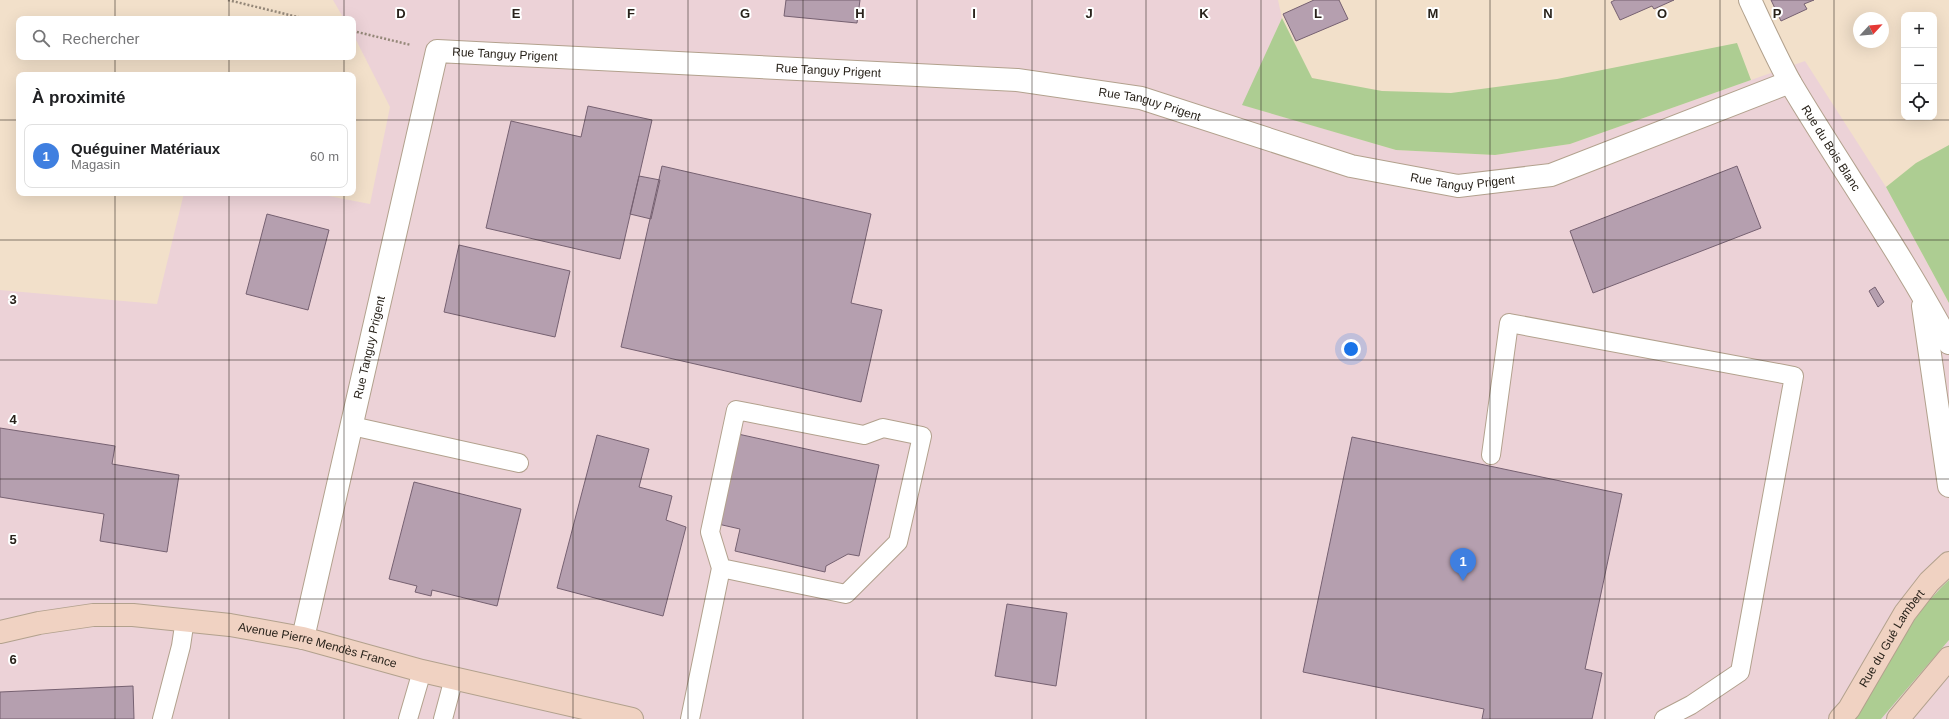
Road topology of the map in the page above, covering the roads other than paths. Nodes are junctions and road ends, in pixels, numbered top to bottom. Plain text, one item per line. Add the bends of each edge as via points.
1 (1750, 0) edge
2 (1790, 82) junction
3 (1921, 290) junction
4 (1949, 343) edge
5 (352, 426) junction
6 (1491, 455) dead end
7 (518, 463) dead end
8 (1949, 486) edge
9 (1949, 563) edge
10 (721, 568) junction
11 (185, 619) junction
12 (0, 632) edge
13 (303, 638) junction
14 (1949, 658) edge
15 (422, 671) junction
16 (454, 678) junction
17 (162, 719) edge
18 (408, 719) edge
19 (443, 719) edge
20 (632, 719) edge
21 (690, 719) edge
22 (1664, 719) edge
23 (1840, 719) edge
24 (1898, 719) edge

1 - 2 street, Rue du Bois Blanc
2 - 3 street, Rue du Bois Blanc via 1838,162
2 - 5 street, Rue Tanguy Prigent via 1551,175 1458,186 1351,166 1142,98 1017,80 437,51
3 - 4 street, Rue du Bois Blanc
3 - 8 street, Rue du Bois Blanc
5 - 7 lane
5 - 13 street, Rue Tanguy Prigent
6 - 22 lane via 1509,323 1794,376 1740,672 1691,705
9 - 23 street, Rue du Gué Lambert via 1929,582 1905,613 1849,709
10 - 10 lane via 710,532 736,410 864,435 883,428 922,436 898,542 846,594
10 - 21 lane
11 - 12 street, Avenue Pierre Mendès France via 93,615
11 - 13 street, Avenue Pierre Mendès France
11 - 17 lane
13 - 15 street, Avenue Pierre Mendès France
14 - 24 street
15 - 16 street, Avenue Pierre Mendès France
15 - 18 lane
16 - 19 lane
16 - 20 street, Avenue Pierre Mendès France

